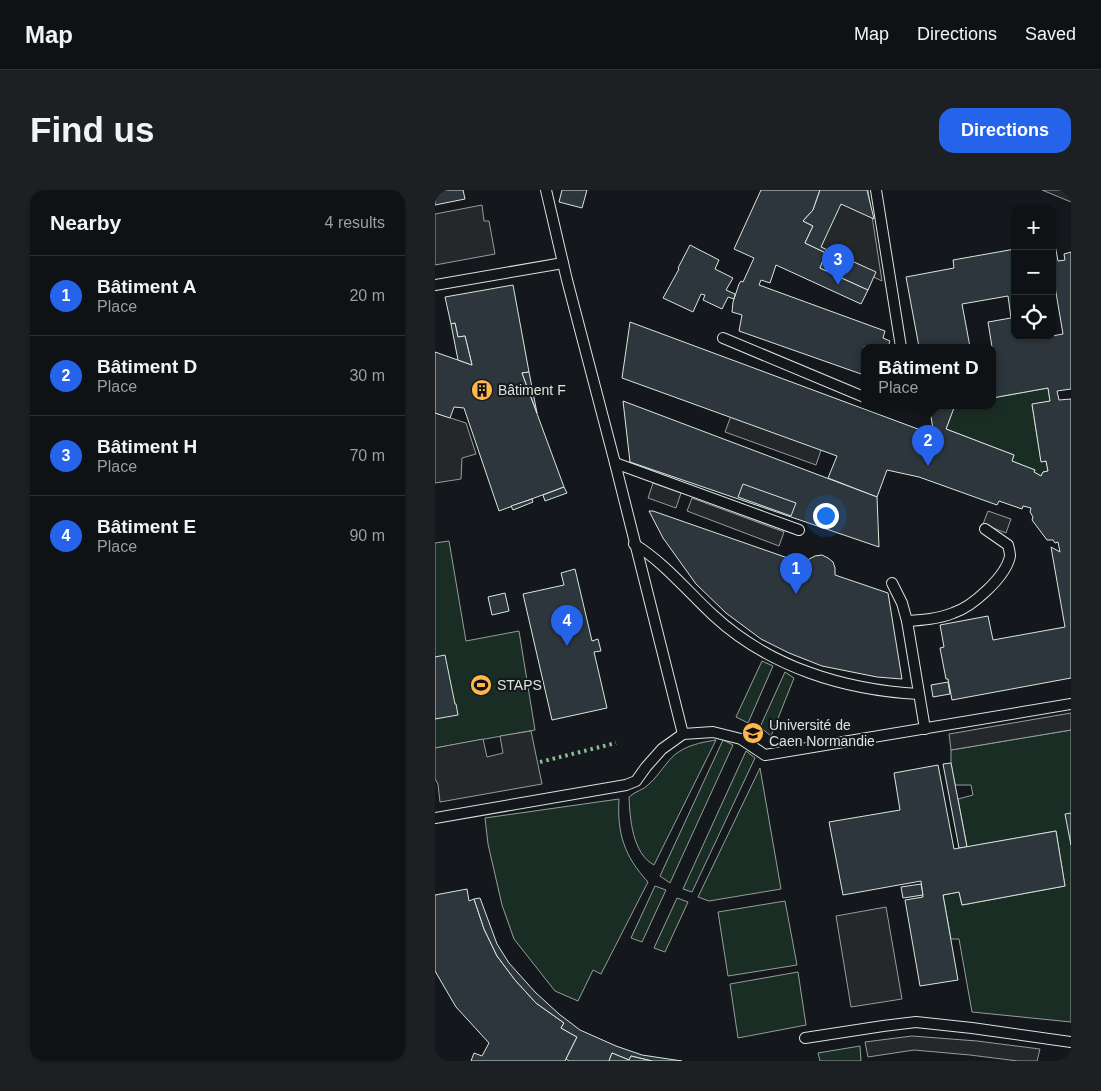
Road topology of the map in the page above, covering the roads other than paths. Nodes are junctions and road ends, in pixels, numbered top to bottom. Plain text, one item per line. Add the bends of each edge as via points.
1 (546, 190) edge
2 (876, 190) edge
3 (563, 263) junction
4 (435, 285) edge
5 (723, 338) dead end
6 (901, 344) edge
7 (861, 396) edge
8 (615, 464) junction
9 (799, 530) dead end
10 (985, 530) dead end
11 (634, 544) junction
12 (892, 583) dead end
13 (907, 621) junction
14 (919, 694) junction
15 (1071, 704) edge
16 (925, 729) junction
17 (683, 734) junction
18 (435, 818) edge
19 (805, 1038) dead end
20 (1071, 1042) edge

1 - 3 lane
2 - 6 lane
3 - 4 lane
3 - 8 lane
5 - 7 lane
8 - 9 lane
8 - 11 lane
10 - 13 lane via 1008,545 1010,555 1007,566 995,580 965,608 952,614
11 - 14 lane via 670,570 715,617 763,652 793,667 853,686
11 - 17 lane
12 - 13 lane
13 - 14 lane
14 - 16 lane
15 - 16 lane
16 - 17 lane via 765,756 741,739 713,732
17 - 18 lane via 662,749 636,781 626,785
19 - 20 lane via 916,1022

